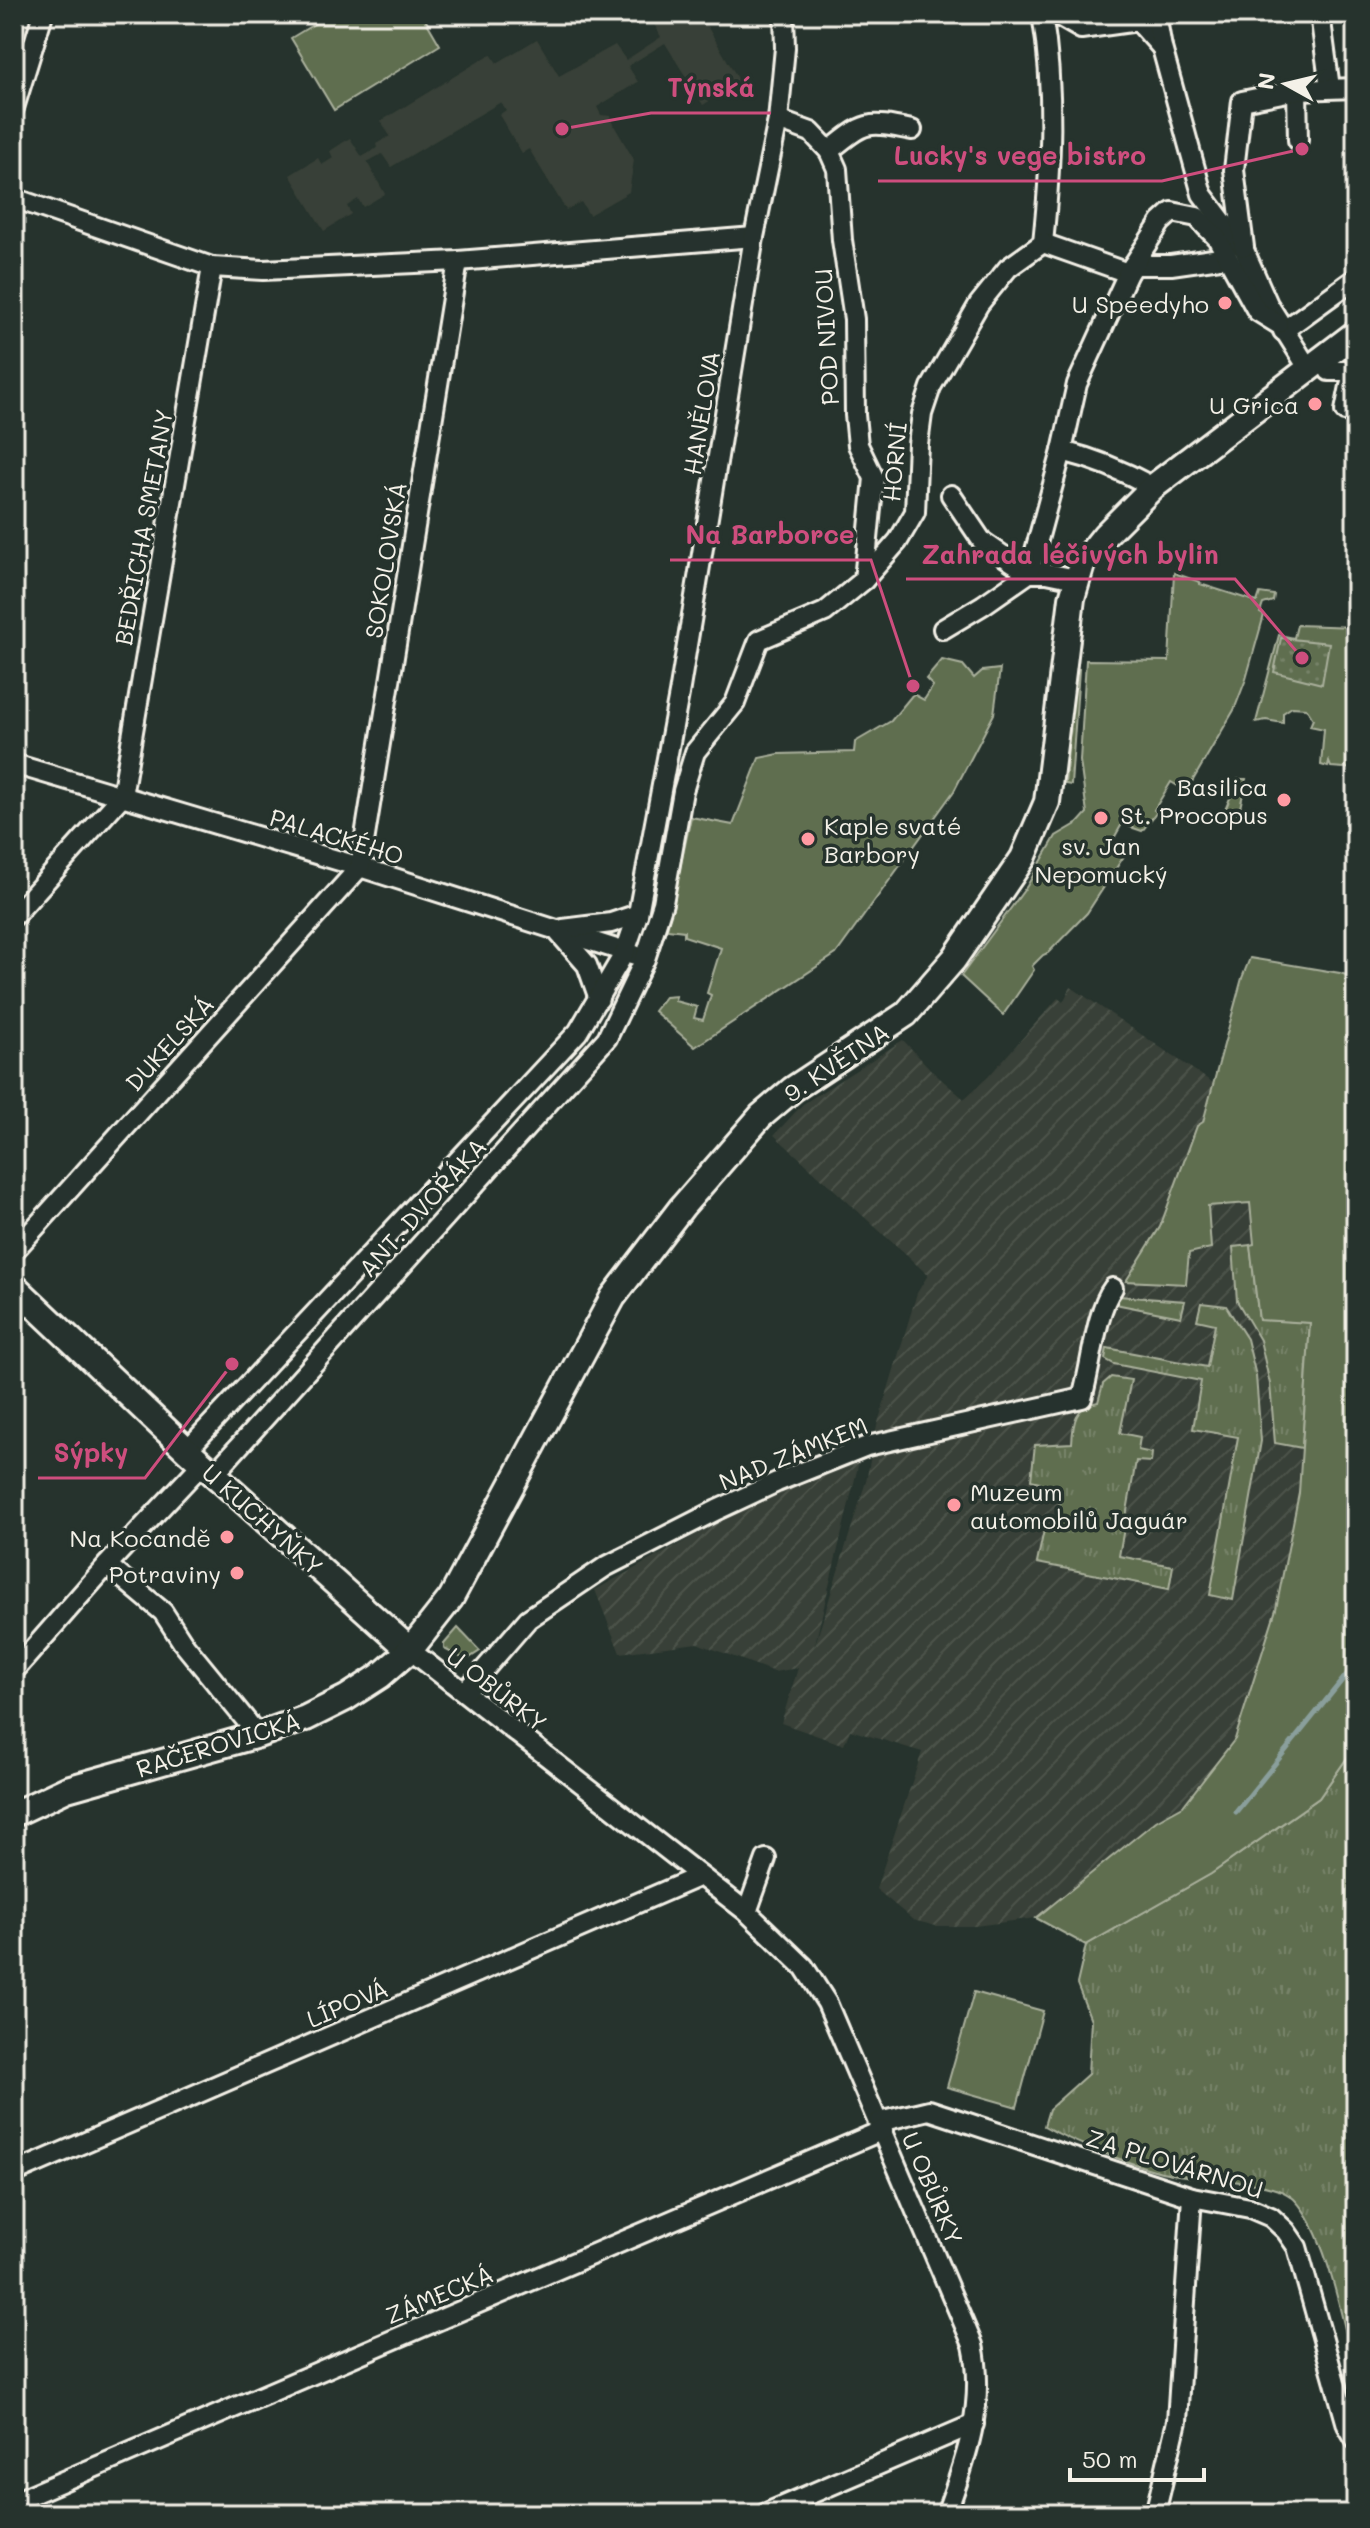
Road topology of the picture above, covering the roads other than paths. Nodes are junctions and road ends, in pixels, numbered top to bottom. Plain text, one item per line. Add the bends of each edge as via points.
1 (43, 14) edge
2 (784, 14) edge
3 (1042, 14) edge
4 (1055, 14) edge
5 (1156, 14) edge
6 (1320, 14) edge
7 (1162, 48) junction
8 (1330, 88) junction
9 (1356, 88) edge
10 (1297, 90) junction
11 (14, 108) edge
12 (778, 120) junction
13 (912, 130) dead end
14 (1298, 140) dead end
15 (829, 151) junction
16 (14, 198) edge
17 (754, 237) junction
18 (1043, 243) junction
19 (1236, 253) junction
20 (458, 261) junction
21 (212, 267) junction
22 (1130, 269) junction
23 (1356, 278) edge
24 (1280, 327) junction
25 (1356, 333) edge
26 (1319, 366) junction
27 (1355, 371) edge
28 (1062, 451) junction
29 (1153, 487) junction
30 (951, 495) dead end
31 (1029, 573) junction
32 (1076, 579) junction
33 (864, 580) junction
34 (943, 629) dead end
35 (14, 764) edge
36 (122, 796) junction
37 (360, 867) junction
38 (638, 914) junction
39 (14, 916) edge
40 (556, 930) junction
41 (625, 952) junction
42 (645, 959) junction
43 (599, 999) junction
44 (14, 1251) edge
45 (14, 1286) edge
46 (1113, 1288) dead end
47 (201, 1463) junction
48 (107, 1565) junction
49 (410, 1650) junction
50 (14, 1671) edge
51 (465, 1692) junction
52 (258, 1735) junction
53 (14, 1814) edge
54 (766, 1859) dead end
55 (700, 1876) junction
56 (747, 1912) junction
57 (881, 2126) junction
58 (14, 2173) edge
59 (1192, 2197) junction
60 (974, 2424) junction
61 (1356, 2440) edge
62 (14, 2502) edge
63 (764, 2514) edge
64 (946, 2514) edge
65 (1155, 2514) edge

1 - 11 street
2 - 12 street, HANĚLOVA
3 - 18 street via 1050,61 1050,174
4 - 7 street via 1081,29 1138,21
5 - 7 street
6 - 8 street
7 - 19 street via 1202,194
8 - 9 street
8 - 10 street
10 - 14 street
10 - 19 street via 1242,101 1234,170
12 - 15 street via 811,132
12 - 17 street, HANĚLOVA
13 - 15 street via 874,123 853,131
15 - 33 street, POD NIVOU via 837,169 854,319 858,445 874,478
16 - 21 street
17 - 20 street
17 - 38 street, HANĚLOVA
18 - 22 street
18 - 33 street, HORNÍ via 1008,268 979,304 931,387 918,444 915,512
19 - 22 street
19 - 22 street via 1197,217 1172,212
19 - 24 street via 1257,311
20 - 21 street via 263,270
20 - 37 street, SOKOLOVSKÁ
21 - 36 street, BEDŘICHA SMETANY
22 - 28 street via 1077,384
23 - 24 street
24 - 26 street
25 - 26 main road, 9. KVĚTNA
26 - 27 street
26 - 27 street via 1340,391 1345,411
26 - 29 main road, 9. KVĚTNA
28 - 29 street
28 - 31 street
29 - 32 main road, 9. KVĚTNA via 1091,552
30 - 31 street via 982,541
31 - 32 street
31 - 34 street
32 - 49 main road, 9. KVĚTNA via 1047,802 1023,858 954,959 906,1014 761,1116 682,1207 613,1297 451,1598
33 - 42 street, HORNÍ via 825,612 759,640 735,703 695,752 663,903
35 - 36 street, PALACKÉHO
36 - 37 street, PALACKÉHO
36 - 39 street
37 - 40 street, PALACKÉHO
37 - 44 street, DUKELSKÁ
38 - 40 street
38 - 41 street, HANĚLOVA
40 - 41 street, PALACKÉHO
40 - 43 street via 587,965
41 - 42 street, PALACKÉHO
41 - 43 street, ANT. DVOŘÁKA
42 - 47 street, ANT. DVOŘÁKA via 607,1038
43 - 47 street, ANT. DVOŘÁKA via 578,1032
45 - 47 main road, U KUCHYŇKY
46 - 51 street, NAD ZÁMKEM via 1103,1301 1082,1398 867,1446 717,1510 605,1567 528,1619
47 - 48 street
47 - 49 main road, U KUCHYŇKY
48 - 50 street
48 - 52 street via 163,1612
49 - 51 street, U OBŮRKY
49 - 52 main road, RAČEROVICKÁ via 346,1698
51 - 55 street, U OBŮRKY
52 - 53 main road, RAČEROVICKÁ via 67,1789
54 - 56 street
55 - 56 street, U OBŮRKY
55 - 58 street, LÍPOVÁ
56 - 57 street, U OBŮRKY via 804,1967 827,2003
57 - 59 street, ZA PLOVÁRNOU via 929,2110
57 - 60 street, U OBŮRKY via 973,2345 978,2379
57 - 62 street, ZÁMECKÁ
59 - 61 street, ZA PLOVÁRNOU via 1271,2217 1297,2247 1347,2425
59 - 65 street via 1177,2421
60 - 63 street
60 - 64 street, U OBŮRKY

